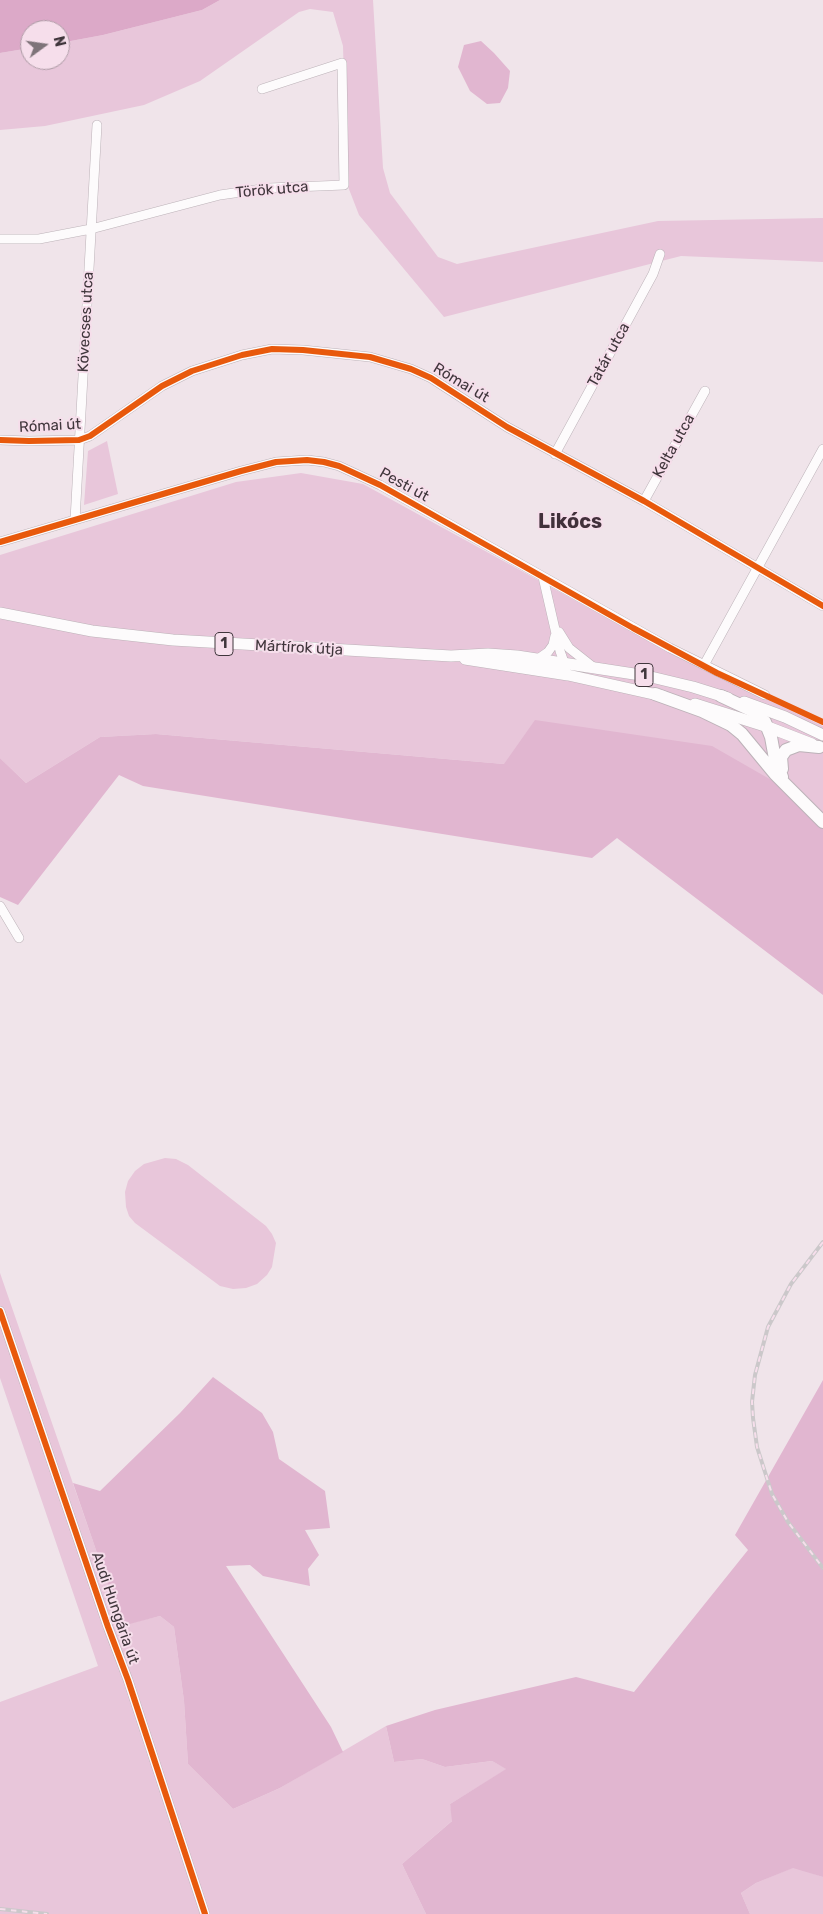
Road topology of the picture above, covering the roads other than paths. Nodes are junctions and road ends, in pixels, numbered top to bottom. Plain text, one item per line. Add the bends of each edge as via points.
1 (262, 89) dead end
2 (96, 125) dead end
3 (91, 229) junction
4 (0, 238) edge
5 (660, 254) dead end
6 (705, 391) dead end
7 (0, 440) edge
8 (79, 440) junction
9 (823, 449) edge
10 (555, 454) junction
11 (644, 501) junction
12 (75, 520) junction
13 (0, 542) edge
14 (758, 569) junction
15 (543, 577) junction
16 (823, 606) edge
17 (0, 612) edge
18 (555, 623) junction
19 (451, 656) junction
20 (538, 659) junction
21 (564, 663) junction
22 (704, 665) junction
23 (594, 668) junction
24 (568, 675) junction
25 (655, 694) junction
26 (765, 695) dead end
27 (722, 696) junction
28 (768, 727) junction
29 (822, 744) edge
30 (786, 783) junction
31 (823, 822) edge
32 (1, 911) edge
33 (19, 938) dead end
34 (0, 1311) edge
35 (205, 1914) edge

1 - 3 street, Török utca via 342,63 344,185 269,188 220,195
2 - 3 street, Kövecses utca
3 - 4 street, Török utca via 39,239
3 - 8 street, Kövecses utca
5 - 10 street, Tatár utca via 653,274
6 - 11 street, Kelta utca
7 - 8 street, Római út
8 - 10 street, Római út via 90,436 162,386 192,371 272,349 370,357 411,369
8 - 12 street, Kövecses utca
9 - 14 street
10 - 11 street, Római út
11 - 14 street, Római út
12 - 13 street, Pesti út
12 - 15 street, Pesti út via 276,462 324,462 357,473
14 - 16 street, Római út
14 - 22 street
15 - 18 street
15 - 22 street, Pesti út
17 - 19 main road, Mártírok útja / 1 via 92,631 156,639
18 - 20 street via 553,645
18 - 21 street
18 - 23 street via 569,648
19 - 20 main road, 1 via 488,654
19 - 24 main road, 1
20 - 21 main road, 1
21 - 23 main road, 1
21 - 24 street
22 - 26 street, Pesti út
23 - 27 main road, 1 via 647,676
24 - 25 main road, 1
25 - 28 main road, 1
25 - 30 highway via 731,725
27 - 28 highway via 758,714
27 - 29 main road, 1 via 785,717
28 - 29 main road, 1
28 - 30 highway via 775,759
29 - 30 highway via 799,745 780,757
30 - 31 highway
32 - 33 street
34 - 35 street, Audi Hungária út

